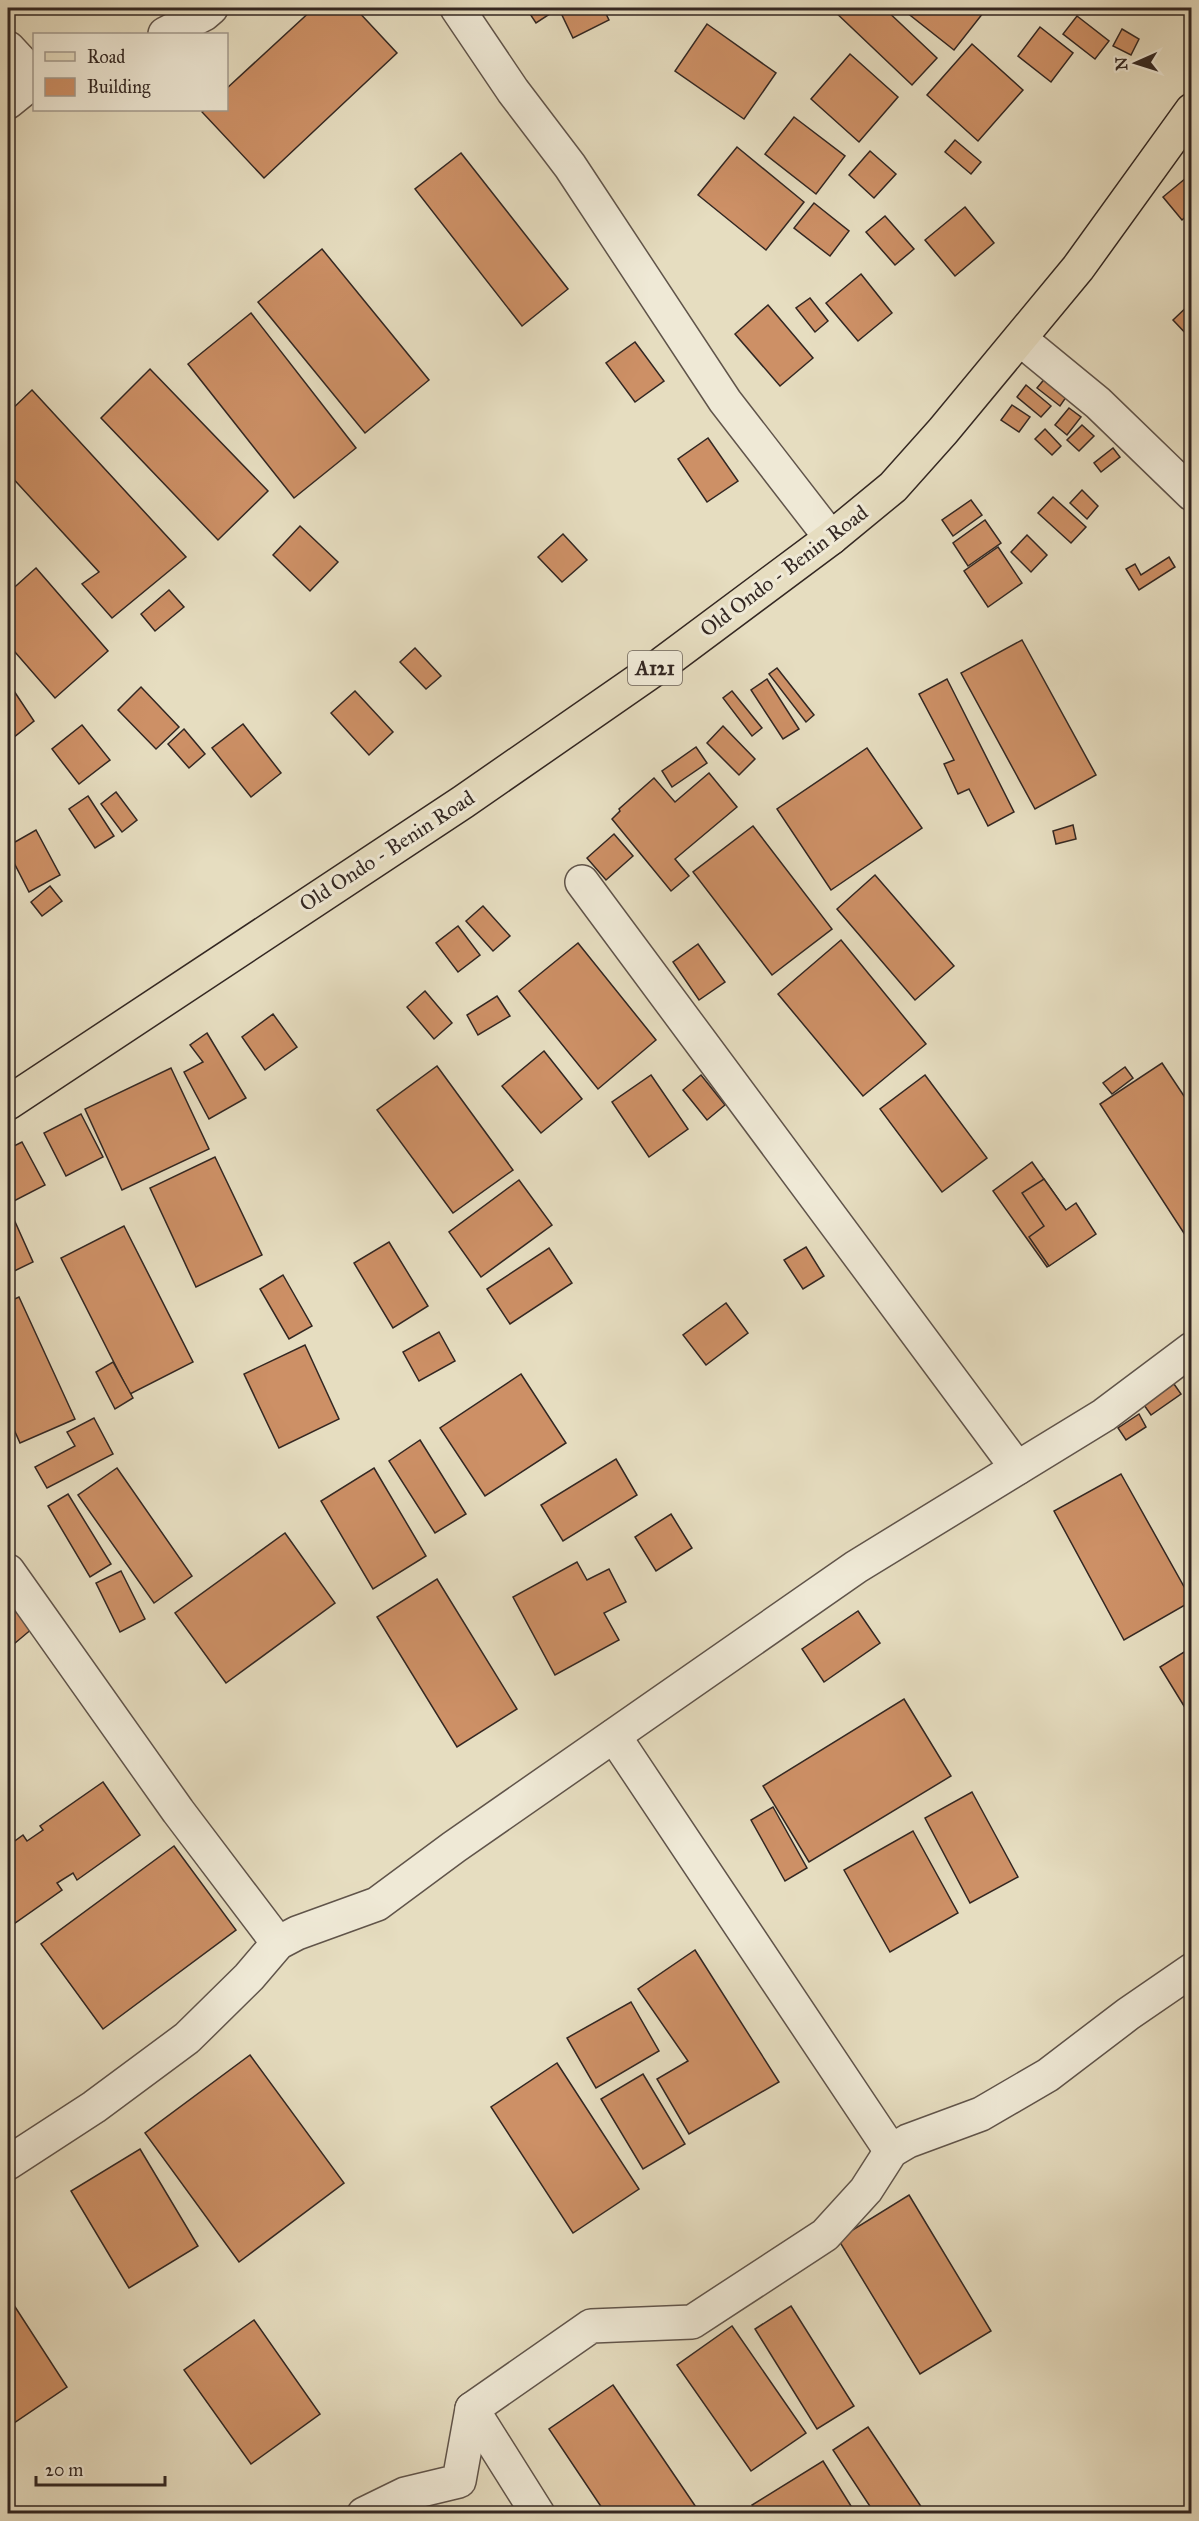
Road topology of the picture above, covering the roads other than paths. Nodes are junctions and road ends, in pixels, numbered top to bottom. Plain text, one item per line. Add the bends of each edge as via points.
1 (211, 8) edge
2 (457, 8) edge
3 (167, 33) edge
4 (8, 48) edge
5 (33, 75) edge
6 (33, 82) edge
7 (8, 102) edge
8 (1191, 110) edge
9 (1020, 339) junction
10 (1191, 494) edge
11 (831, 538) junction
12 (582, 882) dead end
13 (8, 1103) edge
14 (1191, 1349) edge
15 (1017, 1468) junction
16 (8, 1570) edge
17 (614, 1736) junction
18 (278, 1943) junction
19 (1191, 1970) edge
20 (891, 2151) junction
21 (8, 2163) edge
22 (472, 2409) junction
23 (364, 2514) edge
24 (538, 2514) edge

1 - 3 street
2 - 11 street via 570,166 725,401
4 - 5 street
6 - 7 street
8 - 9 main road, Old Ondo - Benin Road / A121 via 1078,268
9 - 10 street via 1098,403
9 - 11 main road, Old Ondo - Benin Road / A121 via 893,487
11 - 13 main road, Old Ondo - Benin Road / A121 via 662,664 473,795
12 - 15 street
14 - 15 street via 1104,1414
15 - 17 street via 856,1567
16 - 18 street via 178,1811
17 - 18 street via 377,1904
17 - 20 street
18 - 21 street via 187,2038 94,2107
19 - 20 street via 1048,2075 981,2114
20 - 22 street via 866,2190 825,2235 692,2322 591,2326
22 - 23 street via 459,2481 405,2494
22 - 24 street

